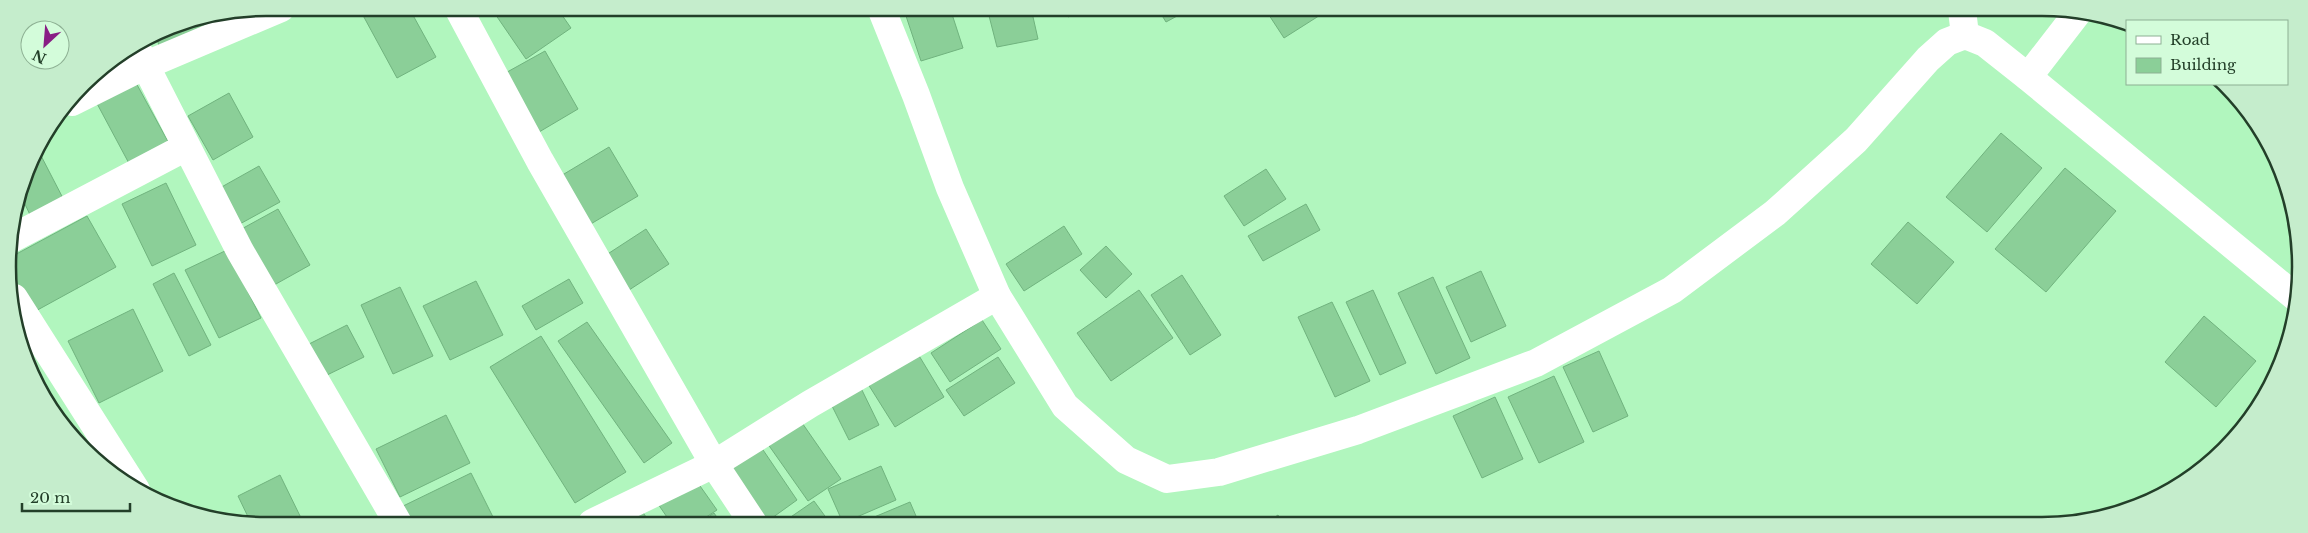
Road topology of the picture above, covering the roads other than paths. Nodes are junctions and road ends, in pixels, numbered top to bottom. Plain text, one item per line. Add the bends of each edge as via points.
1 (462, 16) edge
2 (884, 16) edge
3 (256, 17) edge
4 (2074, 18) edge
5 (1964, 22) edge
6 (140, 56) edge
7 (2028, 77) junction
8 (90, 90) edge
9 (186, 147) junction
10 (18, 235) edge
11 (2290, 293) edge
12 (997, 296) junction
13 (20, 309) edge
14 (82, 427) edge
15 (714, 464) junction
16 (116, 466) edge
17 (395, 517) edge
18 (604, 517) edge
19 (750, 517) edge

1 - 15 street via 540,161
2 - 12 street via 950,188
3 - 6 street
4 - 7 street
5 - 7 street
5 - 12 street via 1856,140 1775,214 1672,290 1536,363 1358,430 1219,472 1167,479 1126,460 1065,406
6 - 8 street
6 - 9 street
7 - 11 street
9 - 10 street
9 - 17 street via 240,251
12 - 15 street via 810,404
13 - 14 street
14 - 16 street
15 - 18 street
15 - 19 street

